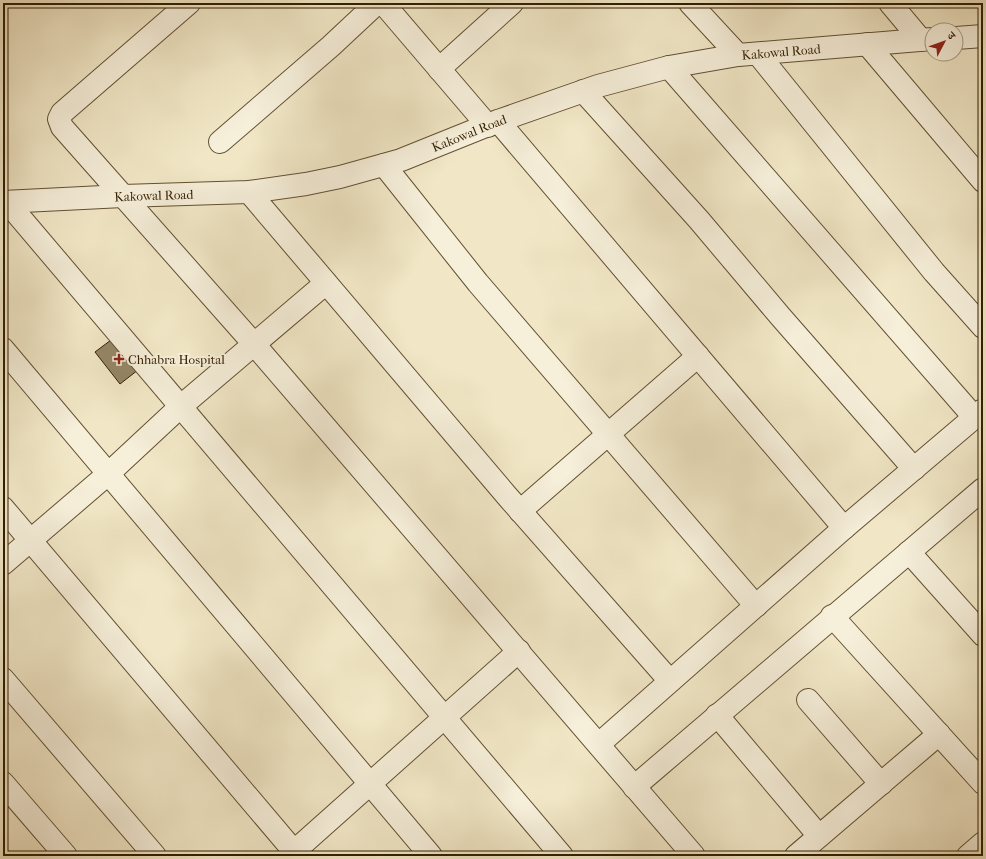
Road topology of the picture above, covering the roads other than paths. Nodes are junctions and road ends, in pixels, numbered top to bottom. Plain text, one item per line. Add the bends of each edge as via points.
1 (189, 3) edge
2 (377, 3) edge
3 (383, 3) edge
4 (512, 3) edge
5 (690, 3) edge
6 (890, 3) edge
7 (983, 36) edge
8 (924, 37) edge
9 (964, 37) edge
10 (924, 40) edge
11 (868, 44) junction
12 (748, 54) junction
13 (669, 67) junction
14 (439, 69) junction
15 (583, 91) junction
16 (493, 124) junction
17 (220, 142) dead end
18 (384, 165) junction
19 (983, 181) edge
20 (249, 192) junction
21 (123, 196) junction
22 (5, 202) edge
23 (326, 283) junction
24 (983, 327) edge
25 (254, 344) junction
26 (3, 349) edge
27 (698, 356) junction
28 (180, 407) junction
29 (979, 413) edge
30 (608, 436) junction
31 (914, 469) junction
32 (108, 474) junction
33 (981, 494) edge
34 (3, 508) edge
35 (520, 511) junction
36 (844, 528) junction
37 (30, 540) junction
38 (909, 552) junction
39 (3, 564) edge
40 (756, 606) junction
41 (832, 616) junction
42 (983, 635) edge
43 (519, 651) junction
44 (3, 679) edge
45 (670, 681) junction
46 (808, 700) dead end
47 (717, 715) junction
48 (444, 717) junction
49 (939, 734) junction
50 (599, 744) junction
51 (3, 783) edge
52 (983, 783) edge
53 (370, 784) junction
54 (881, 784) junction
55 (634, 787) junction
56 (819, 836) junction
57 (983, 843) edge
58 (294, 854) edge
59 (66, 856) edge
60 (155, 856) edge
61 (431, 856) edge
62 (562, 856) edge
63 (694, 856) edge
64 (796, 856) edge
65 (968, 856) edge

1 - 21 street via 62,113 59,119 62,127
2 - 17 street
3 - 14 street
4 - 14 street
5 - 12 street
6 - 8 street
7 - 9 street
10 - 11 street, Kakowal Road
11 - 12 street, Kakowal Road
11 - 19 street
12 - 13 street, Kakowal Road
12 - 24 street
13 - 15 street, Kakowal Road
13 - 29 street
14 - 16 street
15 - 16 street, Kakowal Road
15 - 31 street via 700,220
16 - 18 street, Kakowal Road
16 - 27 street
18 - 20 street, Kakowal Road via 340,177
18 - 30 street via 478,283
20 - 21 street, Kakowal Road
20 - 23 street
21 - 22 street, Kakowal Road
21 - 25 street
22 - 28 street
23 - 25 street
23 - 35 street
25 - 28 street
25 - 43 street
26 - 32 street
27 - 30 street
27 - 36 street
28 - 32 street
28 - 48 street
29 - 31 street
30 - 35 street
30 - 40 street
31 - 36 street
32 - 37 street
32 - 53 street
33 - 38 street
34 - 37 street
35 - 45 street
36 - 40 street
37 - 39 street
37 - 58 street
38 - 41 street
38 - 42 street
40 - 45 street
41 - 47 street
41 - 49 street
43 - 48 street
43 - 50 street
44 - 60 street
45 - 50 street
46 - 54 street
47 - 55 street
47 - 56 street
48 - 53 street
48 - 62 street
49 - 52 street
49 - 54 street
50 - 55 street
51 - 59 street
53 - 58 street
53 - 61 street
54 - 56 street
55 - 63 street
56 - 64 street
57 - 65 street

